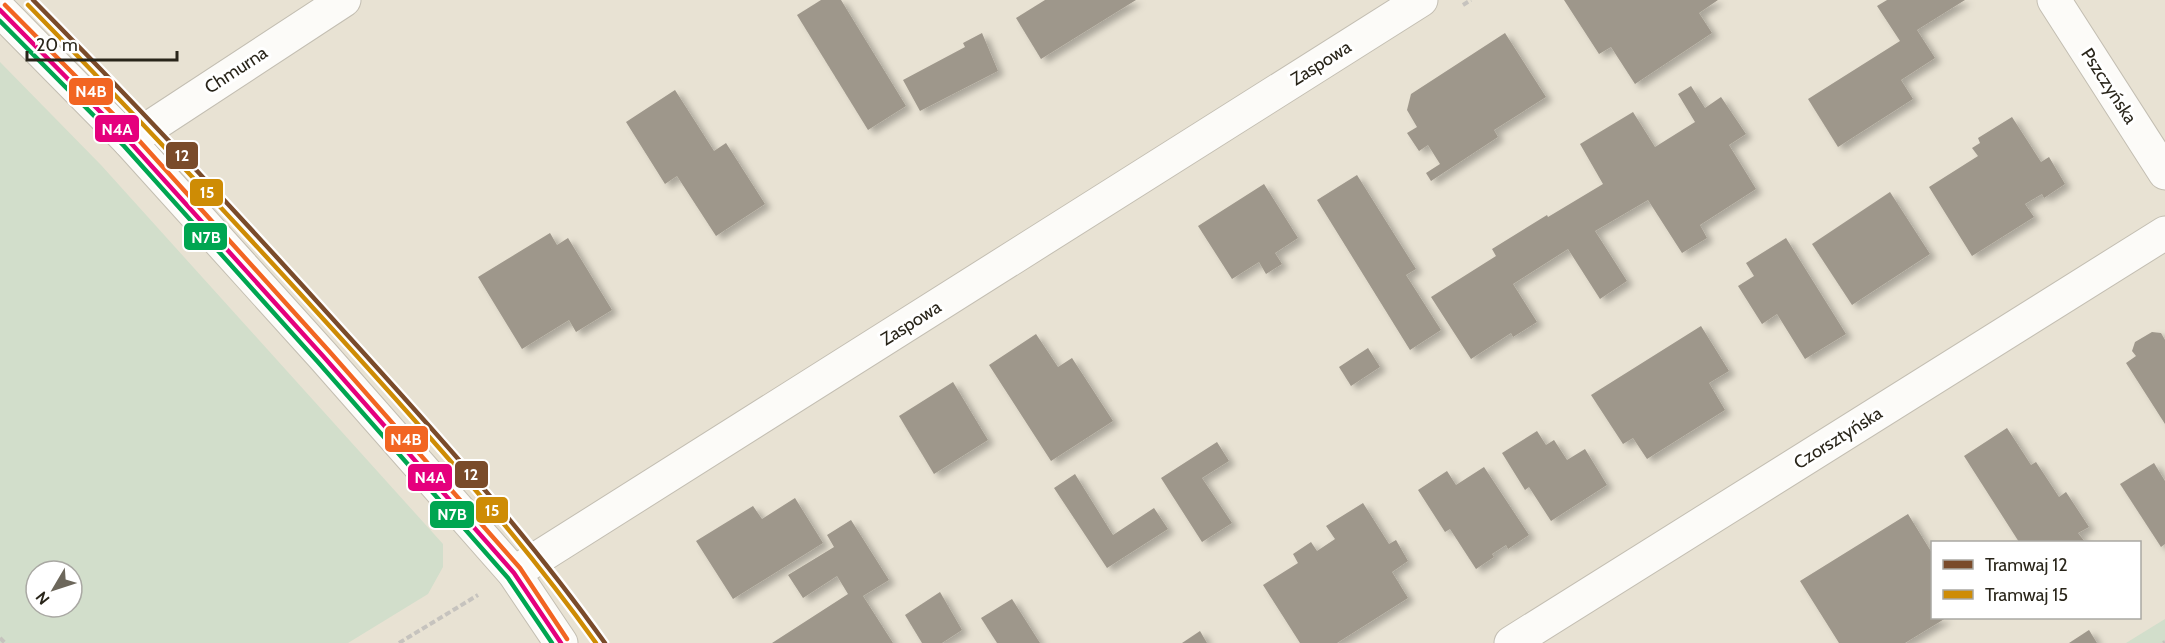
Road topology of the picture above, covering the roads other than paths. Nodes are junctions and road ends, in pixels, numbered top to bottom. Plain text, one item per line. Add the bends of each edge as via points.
1 (345, 0) edge
2 (1420, 0) edge
3 (2054, 0) edge
4 (0, 10) edge
5 (129, 141) junction
6 (2165, 173) edge
7 (2165, 233) edge
8 (514, 573) junction
9 (561, 643) edge
10 (1511, 643) edge

1 - 5 street, Chmurna
2 - 8 street, Zaspowa
3 - 6 street, Pszczyńska
4 - 5 street
5 - 8 street
7 - 10 street, Czorsztyńska
8 - 9 street

